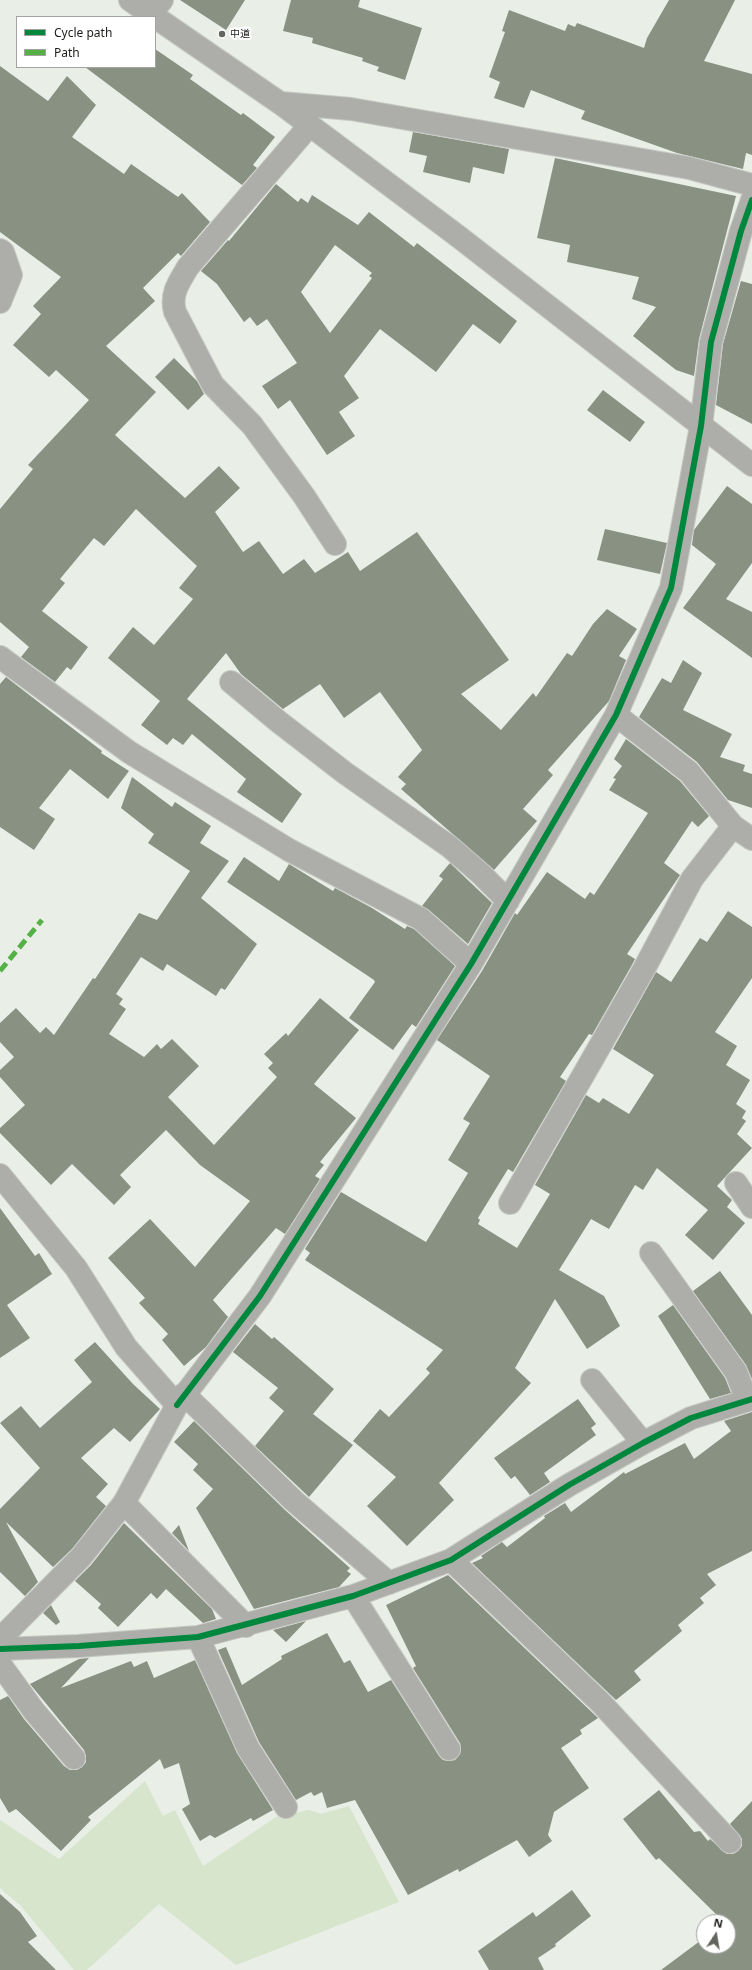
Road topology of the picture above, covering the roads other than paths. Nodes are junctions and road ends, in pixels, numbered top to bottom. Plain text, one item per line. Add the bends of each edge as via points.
1 (130, 0) edge
2 (156, 12) edge
3 (280, 103) junction
4 (310, 125) junction
5 (752, 185) edge
6 (752, 200) edge
7 (0, 250) edge
8 (0, 302) edge
9 (701, 426) junction
10 (752, 465) edge
11 (335, 544) dead end
12 (0, 656) edge
13 (231, 682) dead end
14 (616, 715) junction
15 (733, 826) junction
16 (752, 839) edge
17 (508, 901) junction
18 (471, 964) junction
19 (0, 1175) edge
20 (736, 1183) dead end
21 (510, 1203) dead end
22 (752, 1207) edge
23 (651, 1253) dead end
24 (592, 1380) dead end
25 (181, 1399) junction
26 (750, 1400) edge
27 (643, 1443) junction
28 (124, 1503) junction
29 (451, 1560) junction
30 (389, 1583) junction
31 (353, 1596) junction
32 (246, 1626) junction
33 (198, 1637) junction
34 (0, 1639) edge
35 (0, 1649) edge
36 (0, 1664) edge
37 (449, 1750) dead end
38 (74, 1758) dead end
39 (286, 1807) dead end
40 (730, 1842) dead end

1 - 2 street
2 - 3 street
3 - 4 street
3 - 5 street via 351,110 689,168
4 - 9 street via 459,237
4 - 11 street via 188,267 177,285 172,302 213,385 252,425 304,496
6 - 9 street via 741,231 712,342
7 - 8 street via 11,275
9 - 10 street
9 - 14 street via 671,588
12 - 18 street via 129,752 289,850 421,919
13 - 17 street via 339,768 450,848
14 - 15 street via 689,772
14 - 17 street
15 - 16 street
15 - 21 street via 692,879 644,969
17 - 18 street
18 - 25 street via 260,1296
19 - 25 street via 76,1268 126,1347
20 - 22 street
23 - 26 street via 736,1372
24 - 27 street
25 - 28 street
25 - 30 street
26 - 27 street via 691,1418
27 - 29 street via 568,1485
28 - 32 street
28 - 34 street via 81,1557
29 - 30 street
29 - 40 street via 601,1703
30 - 31 street
31 - 32 street
31 - 37 street
32 - 33 street
33 - 35 street
33 - 39 street via 248,1748
36 - 38 street via 34,1711

